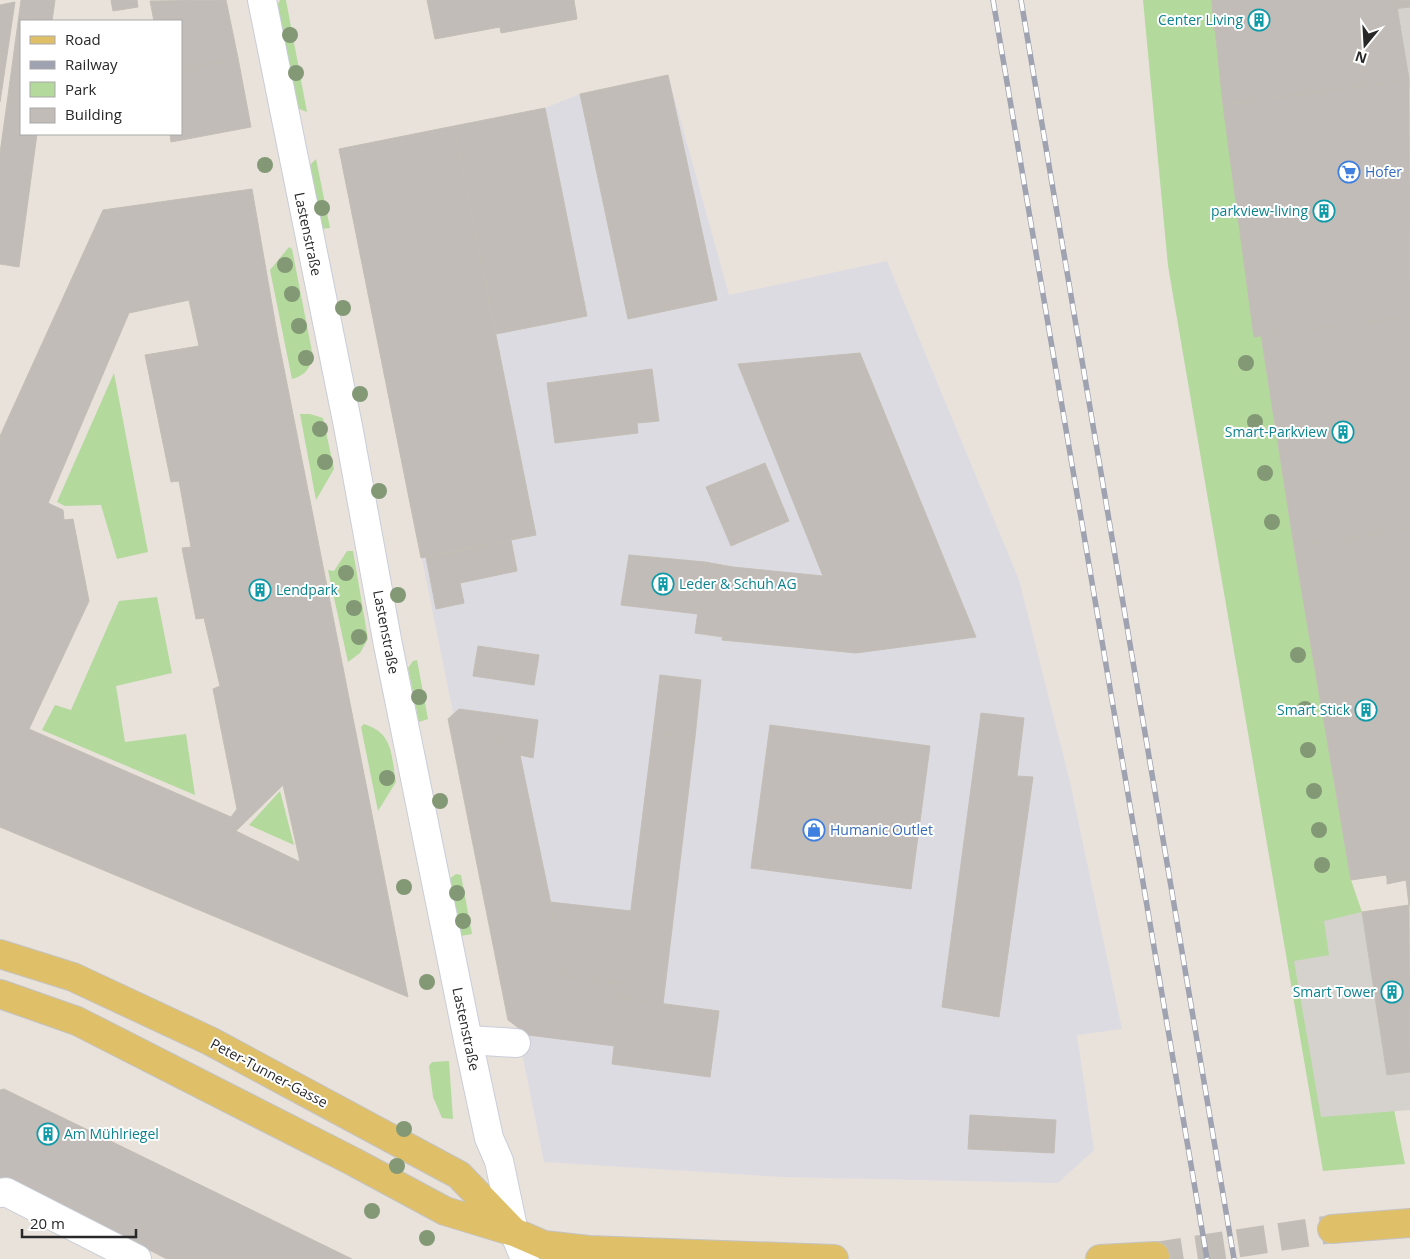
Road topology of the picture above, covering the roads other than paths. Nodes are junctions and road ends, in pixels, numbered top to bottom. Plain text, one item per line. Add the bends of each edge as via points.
1 (262, 0) edge
2 (0, 954) edge
3 (0, 994) edge
4 (468, 1040) junction
5 (516, 1043) dead end
6 (0, 1193) edge
7 (1410, 1223) edge
8 (1332, 1229) tunnel mouth
9 (514, 1232) junction
10 (1155, 1256) dead end
11 (137, 1259) edge
12 (525, 1259) edge
13 (834, 1259) edge
14 (1100, 1259) edge

1 - 4 street, Lastenstraße
2 - 9 main road, Peter-Tunner-Gasse via 73,977 210,1041 459,1175
3 - 9 main road, Peter-Tunner-Gasse via 77,1021 445,1211
4 - 5 street
4 - 9 street, Lastenstraße
6 - 11 street via 6,1192
7 - 8 main road
9 - 12 street, Lastenstraße
9 - 13 main road, Peter-Tunner-Gasse via 544,1245 579,1249
10 - 14 main road

